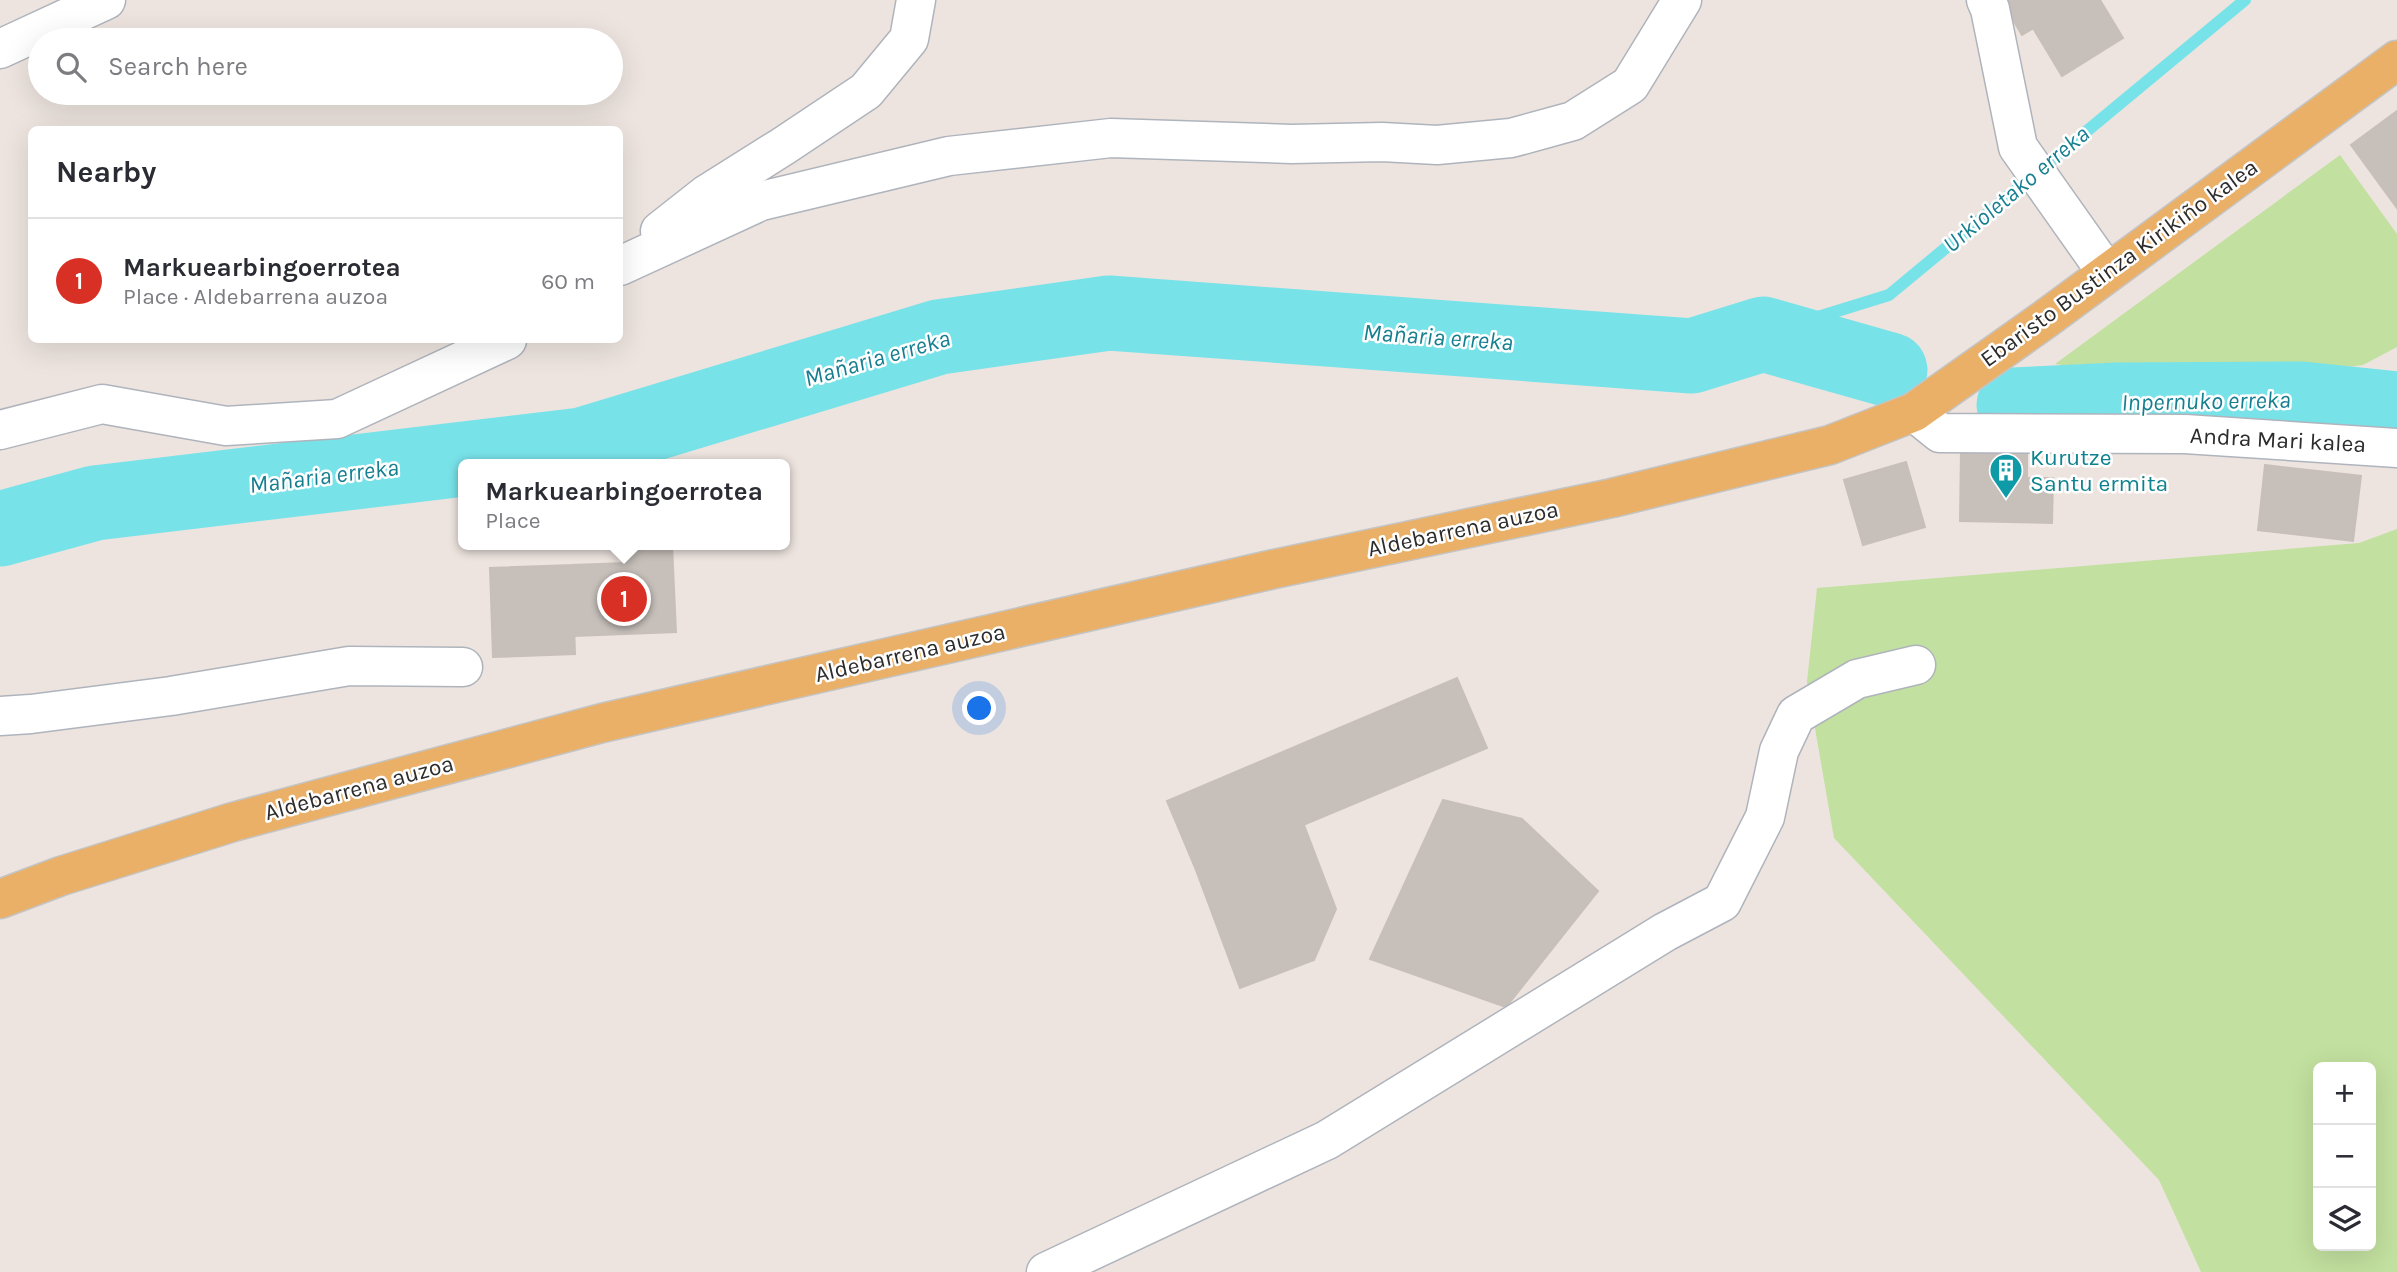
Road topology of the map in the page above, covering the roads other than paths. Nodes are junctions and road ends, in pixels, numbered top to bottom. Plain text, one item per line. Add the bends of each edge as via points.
1 (106, 0) edge
2 (916, 0) edge
3 (1682, 0) edge
4 (1986, 0) edge
5 (45, 28) edge
6 (28, 36) edge
7 (0, 49) edge
8 (2397, 60) edge
9 (623, 262) edge
10 (623, 263) edge
11 (2107, 273) junction
12 (501, 343) edge
13 (1914, 412) junction
14 (0, 430) edge
15 (1830, 445) joint
16 (2397, 448) edge
17 (1916, 664) dead end
18 (463, 667) dead end
19 (0, 716) edge
20 (0, 900) edge
21 (1046, 1272) edge

1 - 5 street
2 - 9 street via 909,39 866,91 707,194
3 - 10 street via 1630,85 1573,121 1511,138 1437,145 1111,138 949,156 761,201
4 - 11 street via 2018,147
6 - 7 street
8 - 11 main road, Ebaristo Bustinza Kirikiño kalea
11 - 13 main road, Ebaristo Bustinza Kirikiño kalea
12 - 14 street via 337,419 226,426 102,404
13 - 15 main road, Ebaristo Bustinza Kirikiño kalea
13 - 16 street, Andra Mari kalea via 1940,433 2185,435
15 - 20 main road, Aldebarrena auzoa via 1612,498 1275,569 602,723 233,822
17 - 21 street via 1857,679 1796,715 1780,751 1765,817 1722,902 1665,932 1327,1140
18 - 19 street via 349,666 171,696

